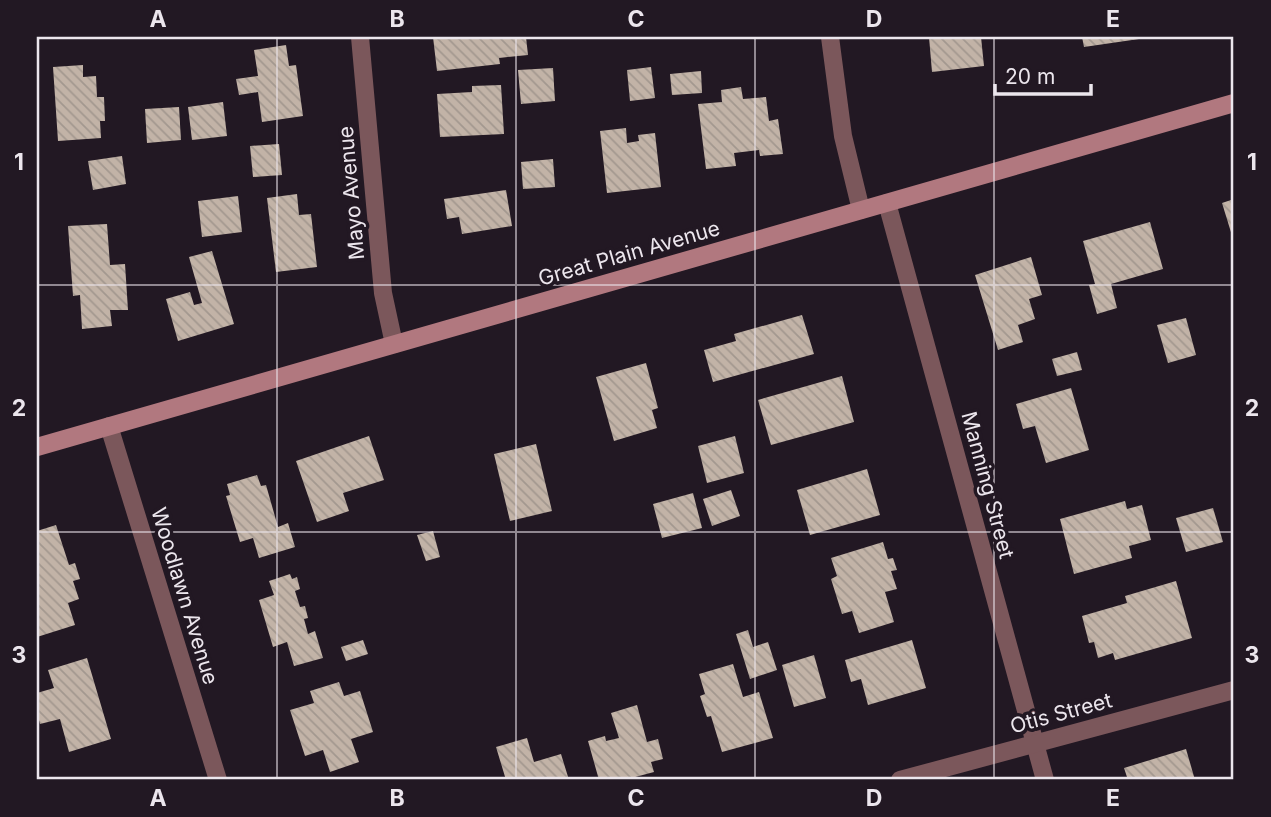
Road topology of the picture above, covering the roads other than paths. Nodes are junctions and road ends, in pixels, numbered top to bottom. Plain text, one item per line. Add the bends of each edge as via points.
1 (360, 37) edge
2 (830, 37) edge
3 (1234, 103) edge
4 (887, 203) junction
5 (861, 210) junction
6 (394, 344) junction
7 (109, 426) junction
8 (37, 447) edge
9 (1234, 690) edge
10 (1035, 744) junction
11 (218, 780) edge
12 (900, 780) edge
13 (1045, 780) edge

1 - 6 street, Mayo Avenue via 383,293
2 - 5 street via 841,126
3 - 4 main road, Great Plain Avenue
4 - 5 main road, Great Plain Avenue
4 - 10 street, Manning Street
5 - 6 main road, Great Plain Avenue
6 - 7 main road, Great Plain Avenue
7 - 8 main road, Great Plain Avenue
7 - 11 street, Woodlawn Avenue
9 - 10 street, Otis Street
10 - 12 street, Otis Street
10 - 13 street, Manning Street

